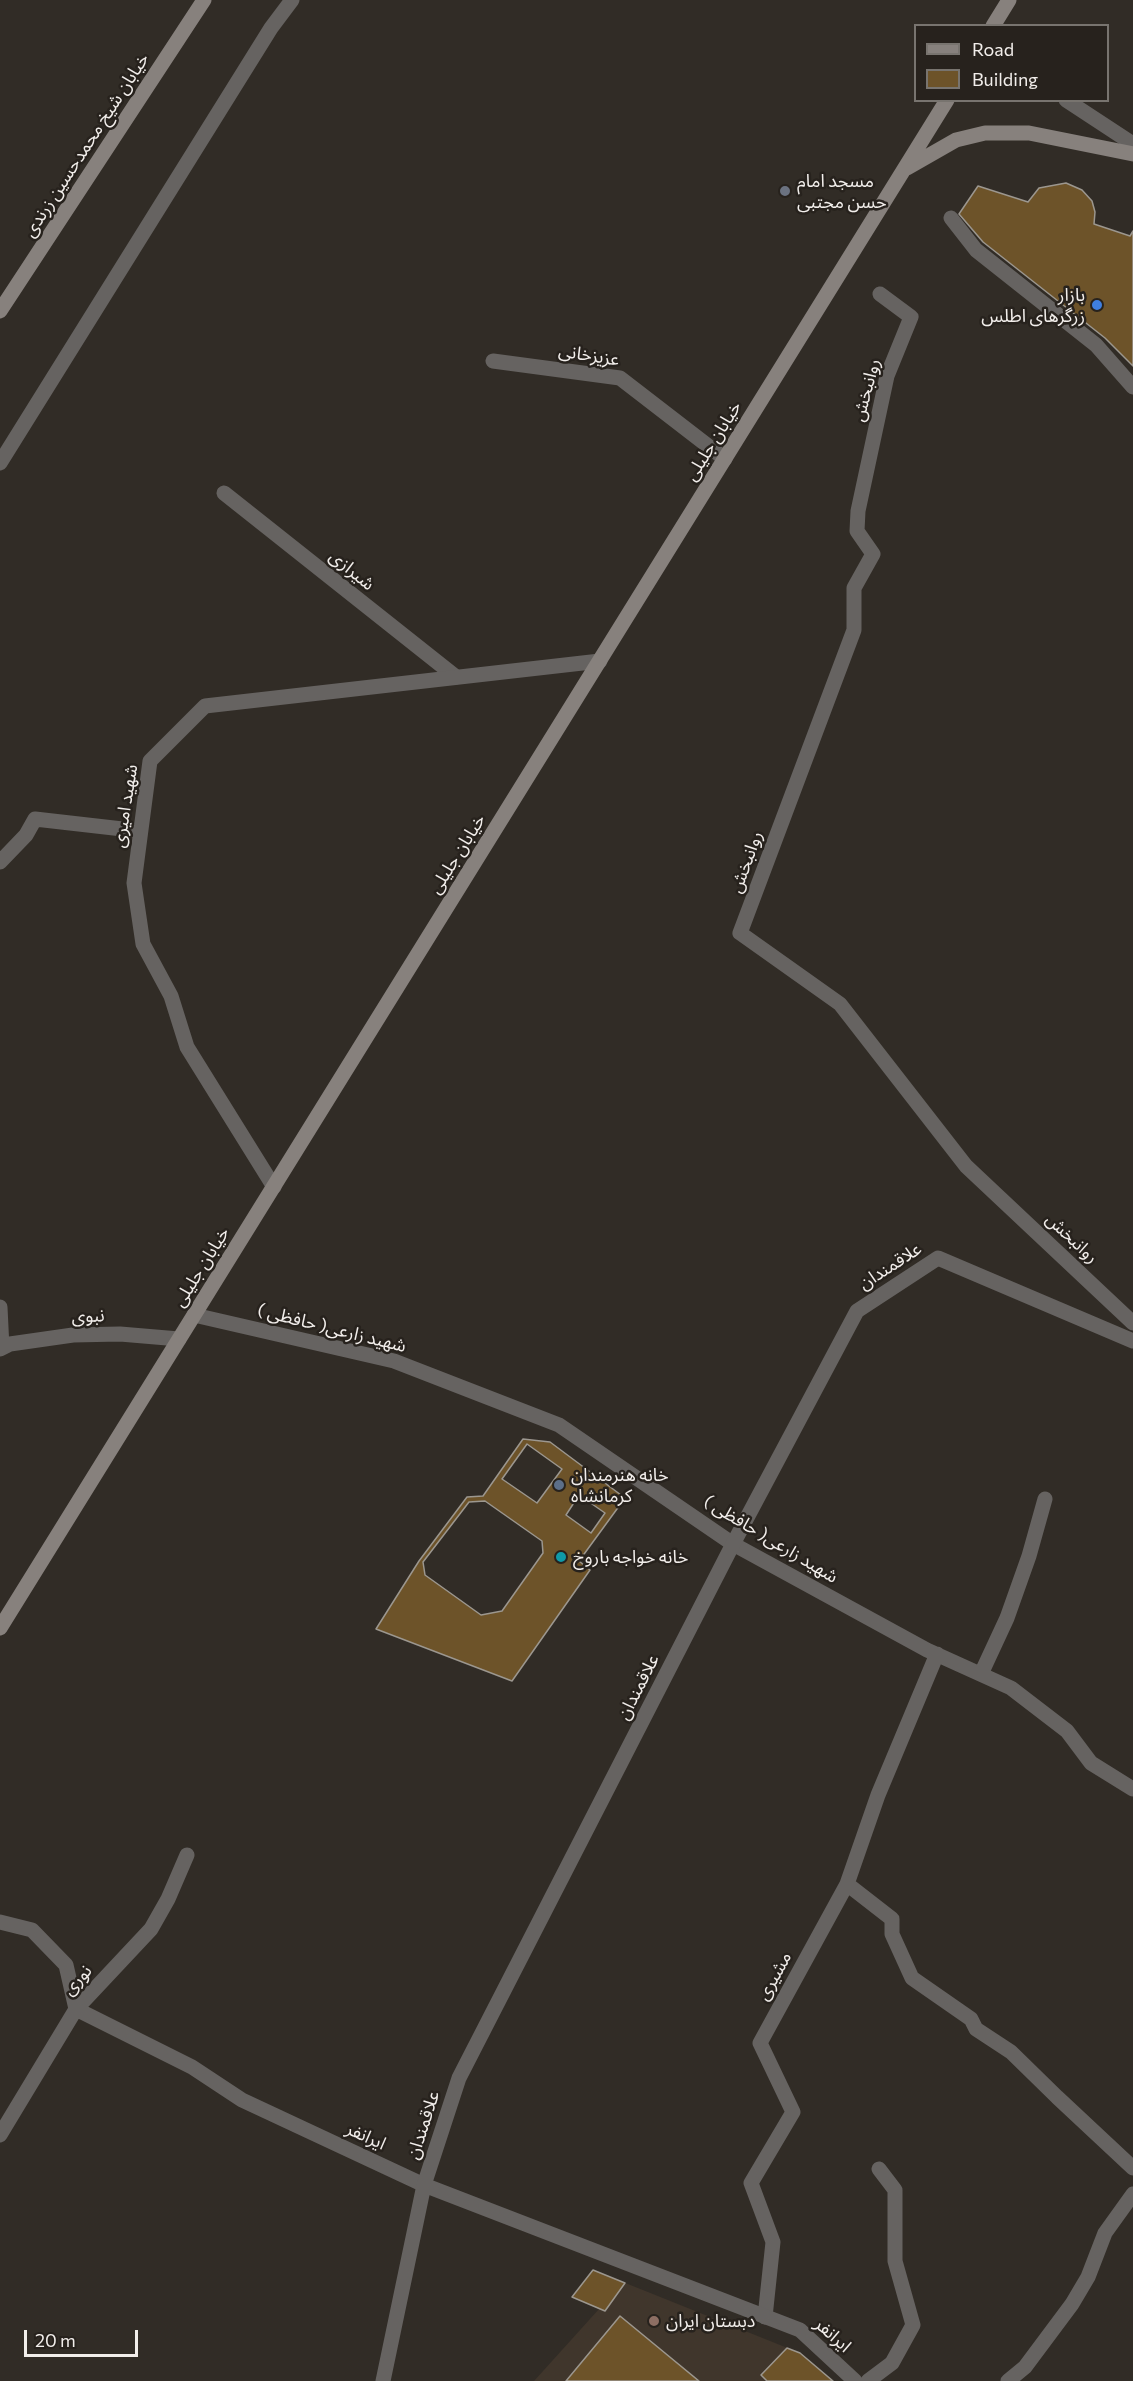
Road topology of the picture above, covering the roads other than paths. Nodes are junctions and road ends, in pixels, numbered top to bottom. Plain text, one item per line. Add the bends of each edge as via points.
1 (204, 0) edge
2 (292, 0) edge
3 (1009, 0) edge
4 (994, 24) edge
5 (946, 102) edge
6 (1069, 102) edge
7 (1133, 144) edge
8 (1133, 154) edge
9 (904, 169) junction
10 (951, 218) dead end
11 (880, 294) dead end
12 (0, 311) edge
13 (493, 361) dead end
14 (1133, 387) edge
15 (725, 459) junction
16 (0, 463) edge
17 (224, 492) dead end
18 (600, 661) junction
19 (456, 677) junction
20 (140, 831) junction
21 (0, 862) edge
22 (274, 1187) junction
23 (0, 1307) edge
24 (194, 1315) junction
25 (1133, 1323) edge
26 (179, 1339) junction
27 (1133, 1341) edge
28 (1, 1348) edge
29 (1045, 1499) dead end
30 (733, 1544) junction
31 (0, 1628) edge
32 (937, 1654) junction
33 (981, 1674) junction
34 (1133, 1789) edge
35 (186, 1855) dead end
36 (847, 1884) junction
37 (0, 1922) edge
38 (76, 2009) junction
39 (0, 2135) edge
40 (1133, 2168) edge
41 (879, 2169) dead end
42 (424, 2185) junction
43 (1133, 2194) edge
44 (765, 2317) junction
45 (383, 2381) edge
46 (855, 2381) edge
47 (868, 2381) edge
48 (1008, 2381) edge

1 - 12 main road, خیابان شیخ محمدحسین زرندی
2 - 16 street
3 - 4 main road
5 - 9 main road, خیابان جلیلی
6 - 7 street
8 - 9 main road via 1029,133 985,133 956,140
9 - 15 main road, خیابان جلیلی
10 - 14 street via 976,250 1096,345
11 - 25 street, روانبخش via 911,317 888,376 858,510 857,531 873,554 854,588 854,630 740,933 840,1004 966,1166
13 - 15 street, عزیزخانی via 620,378
15 - 18 main road, خیابان جلیلی
17 - 19 street, شیرازی
18 - 19 street, شهید امیری
18 - 22 main road, خیابان جلیلی
19 - 20 street, شهید امیری via 205,706 150,761
20 - 21 street via 34,819 26,835
20 - 22 street, شهید امیری via 134,884 143,944 171,996 187,1047
22 - 24 main road, خیابان جلیلی
23 - 28 street
24 - 26 main road, خیابان جلیلی
24 - 30 street, شهید زارعی( حافظی ) via 394,1361 559,1425
26 - 28 street, نبوی via 73,1335
26 - 31 main road, خیابان جلیلی
27 - 30 street, علاقمندان via 938,1258 857,1311
29 - 33 street via 1007,1618
30 - 32 street, شهید زارعی( حافظی )
30 - 42 street, علاقمندان via 459,2078
32 - 33 street, شهید زارعی( حافظی )
32 - 36 street, مشیری via 878,1795
33 - 34 street, شهید زارعی( حافظی ) via 1011,1688 1067,1731 1091,1763
35 - 38 street, نوری via 151,1929
36 - 40 street via 892,1919 892,1934 912,1978 1011,2052
36 - 44 street, مشیری via 760,2043 793,2112 751,2183 773,2242
37 - 38 street via 32,1930 66,1965
38 - 39 street, نوری
38 - 42 street, ایرانفر via 192,2067 242,2100
41 - 47 street via 895,2190 895,2261 913,2325 892,2363
42 - 44 street, ایرانفر
42 - 45 street, علاقمندان
43 - 48 street via 1105,2233 1088,2277 1072,2304 1025,2367
44 - 46 street, ایرانفر via 800,2330

